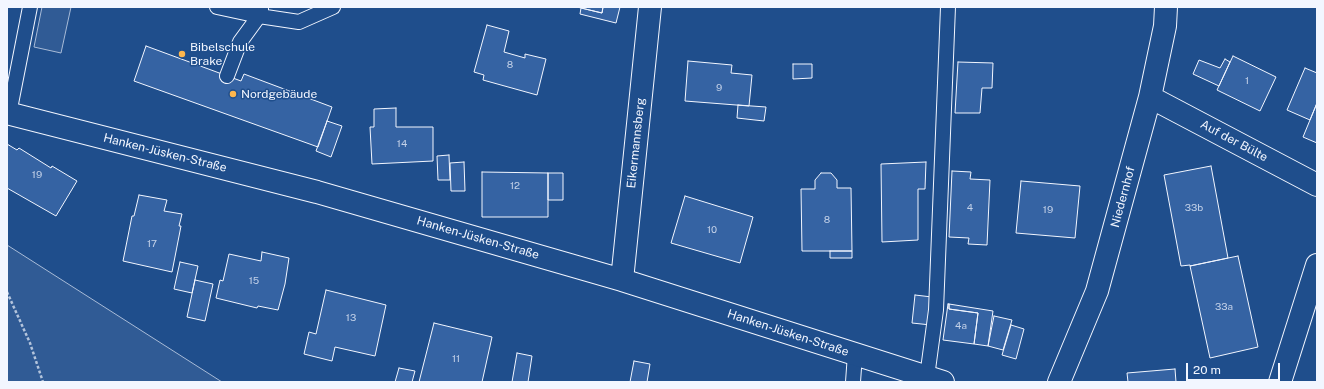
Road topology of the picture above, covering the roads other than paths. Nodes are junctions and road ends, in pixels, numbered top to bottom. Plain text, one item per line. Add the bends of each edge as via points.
1 (30, 7) edge
2 (217, 7) edge
3 (333, 7) edge
4 (650, 7) edge
5 (948, 7) edge
6 (1166, 7) edge
7 (260, 12) edge
8 (227, 76) dead end
9 (1150, 97) junction
10 (8, 113) edge
11 (1317, 185) edge
12 (1317, 265) edge
13 (622, 280) junction
14 (855, 354) junction
15 (935, 380) edge
16 (853, 382) edge
17 (1059, 382) edge
18 (1280, 382) edge

1 - 10 lane
2 - 7 lane
3 - 7 lane via 298,22
4 - 13 street, Eikermannsberg
5 - 15 lane
6 - 9 street, Niedernhof via 1165,26
7 - 8 lane via 240,42
9 - 11 street, Auf der Bülte
9 - 17 street, Niedernhof via 1097,291
10 - 13 street, Hanken-Jüsken-Straße via 317,192
12 - 18 street
13 - 14 street, Hanken-Jüsken-Straße
14 - 15 street, Hanken-Jüsken-Straße
14 - 16 lane

